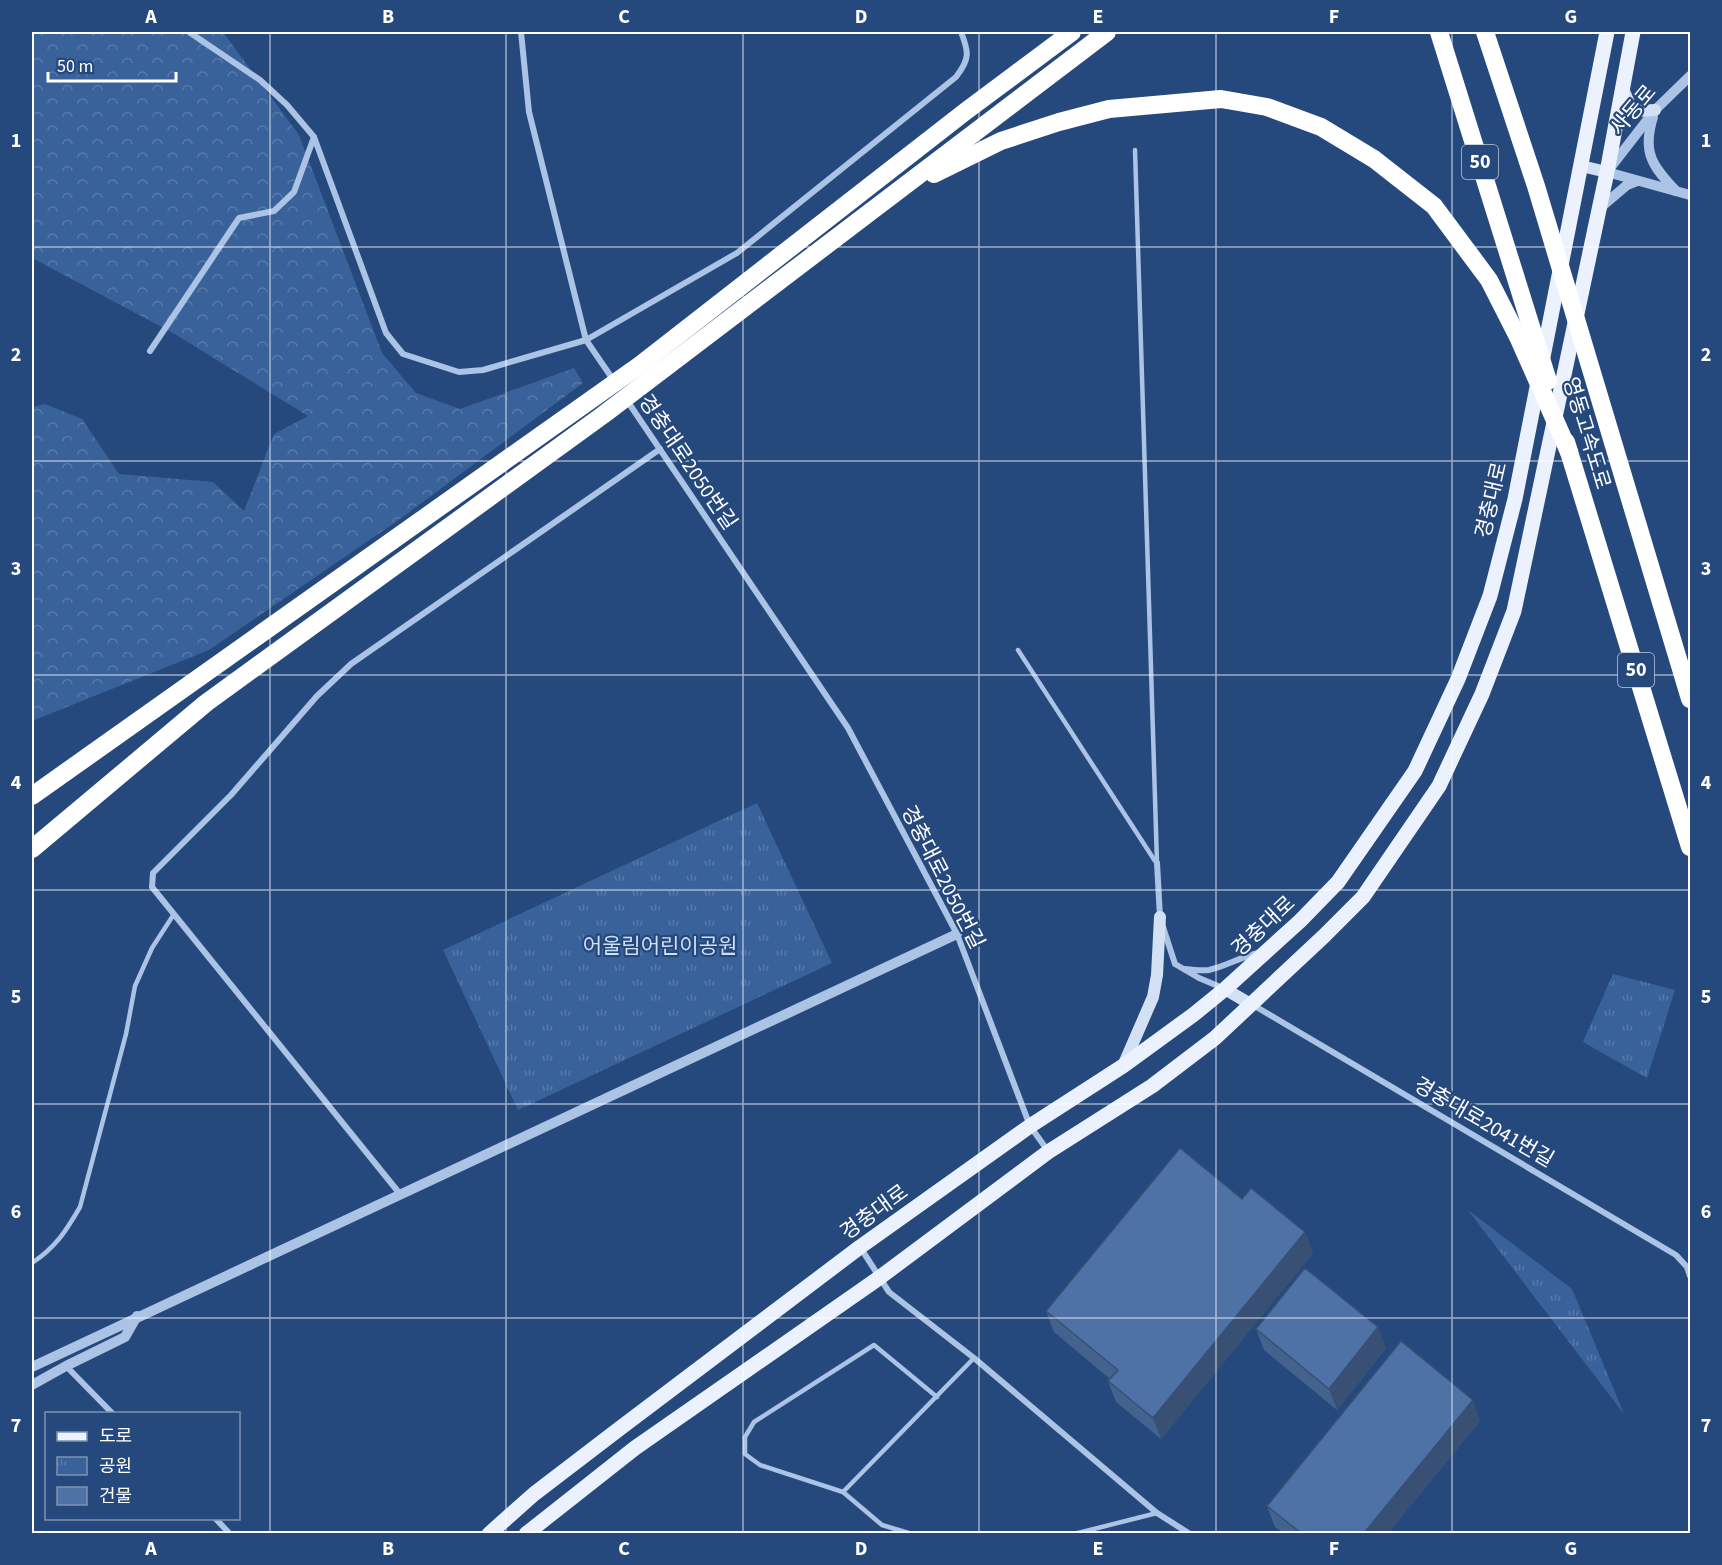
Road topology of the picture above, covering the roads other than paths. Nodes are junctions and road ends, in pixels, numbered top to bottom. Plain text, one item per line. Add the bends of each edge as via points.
1 (189, 32) edge
2 (521, 32) edge
3 (961, 32) edge
4 (1051, 32) edge
5 (1072, 32) edge
6 (1107, 32) edge
7 (1439, 32) edge
8 (1485, 32) edge
9 (1607, 32) edge
10 (1633, 32) edge
11 (1690, 76) edge
12 (1623, 89) junction
13 (1655, 110) junction
14 (966, 111) junction
15 (314, 137) junction
16 (1135, 150) dead end
17 (1581, 166) junction
18 (1607, 172) junction
19 (1637, 181) junction
20 (1676, 191) junction
21 (1690, 195) edge
22 (890, 197) junction
23 (1600, 208) junction
24 (586, 340) junction
25 (150, 351) dead end
26 (645, 373) junction
27 (660, 449) junction
28 (1569, 452) junction
29 (1018, 650) dead end
30 (1690, 699) edge
31 (32, 796) edge
32 (1690, 847) edge
33 (32, 849) edge
34 (1156, 863) junction
35 (174, 914) junction
36 (1160, 917) junction
37 (957, 934) junction
38 (1268, 951) junction
39 (1184, 969) junction
40 (1225, 989) junction
41 (1252, 1005) junction
42 (1123, 1066) junction
43 (1030, 1126) junction
44 (1048, 1152) junction
45 (400, 1194) junction
46 (860, 1247) junction
47 (32, 1263) edge
48 (1690, 1276) edge
49 (879, 1278) junction
50 (137, 1316) junction
51 (974, 1358) junction
52 (32, 1366) edge
53 (66, 1366) junction
54 (32, 1385) edge
55 (937, 1396) junction
56 (111, 1412) edge
57 (843, 1492) junction
58 (1157, 1513) junction
59 (217, 1520) edge
60 (230, 1533) edge
61 (489, 1533) edge
62 (526, 1533) edge
63 (912, 1533) edge
64 (1074, 1533) edge
65 (1190, 1533) edge

1 - 15 street via 260,80
2 - 24 street via 529,112
3 - 24 street via 968,48 966,64 956,77 737,253
4 - 14 highway
5 - 14 highway
6 - 22 highway
7 - 28 highway, 영동고속도로 / 50
8 - 30 highway, 영동고속도로 / 50 via 1536,186
9 - 17 main road, 경충대로
10 - 12 main road
11 - 13 street, 사동로
12 - 13 main road via 1630,105 1638,111
12 - 18 main road
13 - 18 street, 사동로
13 - 20 street via 1649,129 1651,159
14 - 26 highway
15 - 24 street via 386,333 403,354 459,372 483,370
15 - 25 street via 294,192 274,211 239,218
16 - 34 lane
17 - 18 main road
17 - 38 main road, 경충대로 via 1515,499 1490,596 1458,679 1415,771 1372,835 1338,882
18 - 19 street
18 - 23 main road
19 - 20 street
19 - 23 street
20 - 21 street
22 - 26 highway
22 - 28 highway via 1001,141 1109,109 1221,99 1267,107 1321,127 1374,159 1434,206 1489,280
23 - 41 main road via 1514,611 1482,694 1438,786 1363,897
24 - 27 street, 경충대로2050번길
26 - 31 highway via 591,401
26 - 33 highway via 603,415 206,703
27 - 35 street via 359,658 326,688 231,795 153,873 152,886
27 - 37 street, 경충대로2050번길 via 848,728
28 - 32 highway, 영동고속도로 / 50
29 - 34 lane
34 - 36 street
35 - 45 street
35 - 47 lane via 152,948 135,986 80,1207 60,1239
36 - 39 street via 1174,964
36 - 42 main road via 1153,997
37 - 43 street, 경충대로2050번길
37 - 45 street
38 - 39 street via 1206,970
38 - 40 main road, 경충대로
39 - 40 street
40 - 41 main road
40 - 42 main road, 경충대로
41 - 44 main road via 1152,1086
41 - 48 street, 경충대로2041번길 via 1676,1255
42 - 43 main road, 경충대로
43 - 44 street, 경충대로2050번길
43 - 46 main road, 경충대로
44 - 49 main road
45 - 50 street
46 - 49 street
46 - 61 main road, 경충대로 via 534,1494
49 - 51 street via 889,1292
49 - 62 main road via 635,1448
50 - 52 street
50 - 53 street via 125,1337
51 - 55 lane
51 - 58 street
53 - 54 street
53 - 56 street
55 - 57 lane
55 - 57 lane via 874,1345 754,1422 745,1437 745,1454 760,1466
57 - 63 lane via 882,1525
58 - 64 lane
58 - 65 street
59 - 60 street

